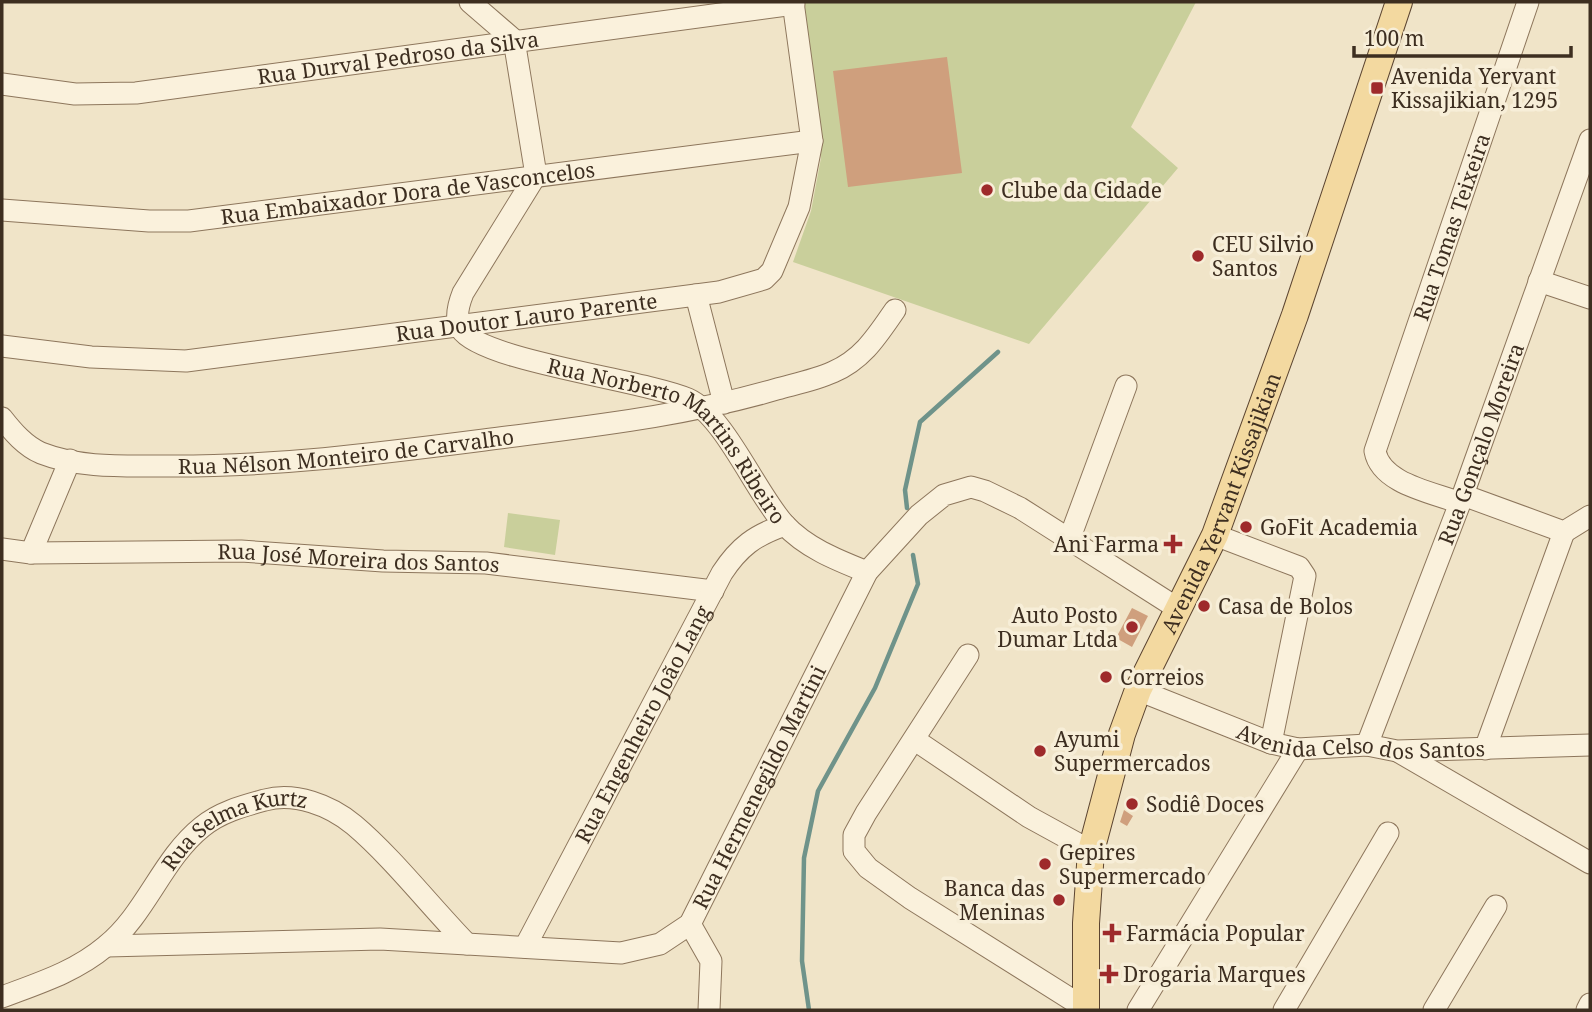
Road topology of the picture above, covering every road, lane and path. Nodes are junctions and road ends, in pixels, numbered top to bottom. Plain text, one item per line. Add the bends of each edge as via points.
1 (470, 2) edge
2 (1399, 2) edge
3 (1528, 2) edge
4 (794, 3) edge
5 (514, 40) junction
6 (2, 84) edge
7 (1590, 140) edge
8 (812, 141) junction
9 (536, 175) junction
10 (2, 209) edge
11 (1539, 281) junction
12 (696, 295) junction
13 (1590, 298) edge
14 (895, 310) dead end
15 (458, 325) junction
16 (2, 346) edge
17 (1126, 386) dead end
18 (714, 405) junction
19 (2, 418) edge
20 (70, 460) junction
21 (1461, 499) junction
22 (1590, 516) edge
23 (785, 524) junction
24 (1564, 532) junction
25 (1215, 535) junction
26 (1069, 540) junction
27 (2, 549) edge
28 (31, 553) junction
29 (867, 572) junction
30 (713, 591) junction
31 (1177, 608) junction
32 (968, 655) dead end
33 (1138, 690) junction
34 (915, 740) junction
35 (1271, 743) junction
36 (1367, 745) junction
37 (1590, 745) edge
38 (1298, 749) junction
39 (1485, 749) junction
40 (1397, 751) junction
41 (1388, 833) dead end
42 (1091, 851) junction
43 (1590, 863) edge
44 (1496, 906) dead end
45 (690, 924) junction
46 (467, 944) junction
47 (107, 946) junction
48 (525, 947) junction
49 (2, 997) edge
50 (1590, 1004) edge
51 (709, 1010) edge
52 (1087, 1010) edge
53 (1138, 1010) edge
54 (1284, 1010) edge
55 (1434, 1010) edge
56 (1587, 1010) edge

1 - 5 street
2 - 25 main road, Avenida Yervant Kissajikian
3 - 21 street, Rua Tomas Teixeira via 1376,451 1382,469 1392,476
4 - 5 street, Rua Durval Pedroso da Silva
4 - 8 street, Rua Doutor Lauro Parente
5 - 6 street, Rua Durval Pedroso da Silva via 136,93 75,94
5 - 9 street
7 - 11 street, Rua Gonçalo Moreira
8 - 9 street, Rua Embaixador Dora de Vasconcelos
8 - 12 street, Rua Doutor Lauro Parente via 799,207 772,271 746,285
9 - 10 street, Rua Embaixador Dora de Vasconcelos via 189,221
9 - 15 street via 463,293
11 - 13 street
11 - 21 street, Rua Gonçalo Moreira
12 - 15 street, Rua Doutor Lauro Parente
12 - 18 street
14 - 18 street, Rua Nélson Monteiro de Carvalho via 871,346 854,361 831,373
15 - 16 street, Rua Doutor Lauro Parente via 186,361
15 - 18 street, Rua Norberto Martins Ribeiro via 478,343
17 - 26 street
18 - 20 street, Rua Nélson Monteiro de Carvalho via 599,425 245,467 104,466
18 - 23 street, Rua Norberto Martins Ribeiro
19 - 20 street, Rua Nélson Monteiro de Carvalho via 21,440 40,452
20 - 28 street
21 - 24 street
21 - 36 street, Rua Gonçalo Moreira
22 - 24 street
23 - 29 street, Rua Norberto Martins Ribeiro via 823,554
23 - 30 street, Rua Engenheiro João Lang via 749,540 736,552
24 - 39 street
25 - 31 main road, Avenida Yervant Kissajikian
25 - 35 street via 1299,567 1305,576
26 - 29 street, Rua Hermenegildo Martini via 1020,508 971,487 944,495 928,508
26 - 31 street, Rua Hermenegildo Martini
27 - 28 street, Rua José Moreira dos Santos
28 - 30 street, Rua José Moreira dos Santos via 241,551 486,563
29 - 45 street, Rua Hermenegildo Martini
30 - 48 street, Rua Engenheiro João Lang
31 - 33 main road, Avenida Yervant Kissajikian
32 - 34 street
33 - 35 street, Avenida Celso dos Santos
33 - 42 main road, Avenida Yervant Kissajikian
34 - 42 street via 1029,817
34 - 52 street via 860,824 854,851 868,868 910,898
35 - 38 street, Avenida Celso dos Santos
36 - 38 street, Avenida Celso dos Santos
36 - 40 street, Avenida Celso dos Santos
37 - 39 street, Avenida Celso dos Santos
38 - 53 street
39 - 40 street, Avenida Celso dos Santos
40 - 43 street
41 - 54 street
42 - 52 main road, Avenida Yervant Kissajikian
44 - 55 street
45 - 48 street, Rua Hermenegildo Martini via 660,944 621,953
45 - 51 street via 711,961
46 - 47 street, Rua Hermenegildo Martini via 368,939
46 - 47 street, Rua Selma Kurtz via 354,825 328,807 291,797 241,806 202,827
46 - 48 street, Rua Hermenegildo Martini
47 - 49 street, Rua Selma Kurtz via 69,971
50 - 56 street

